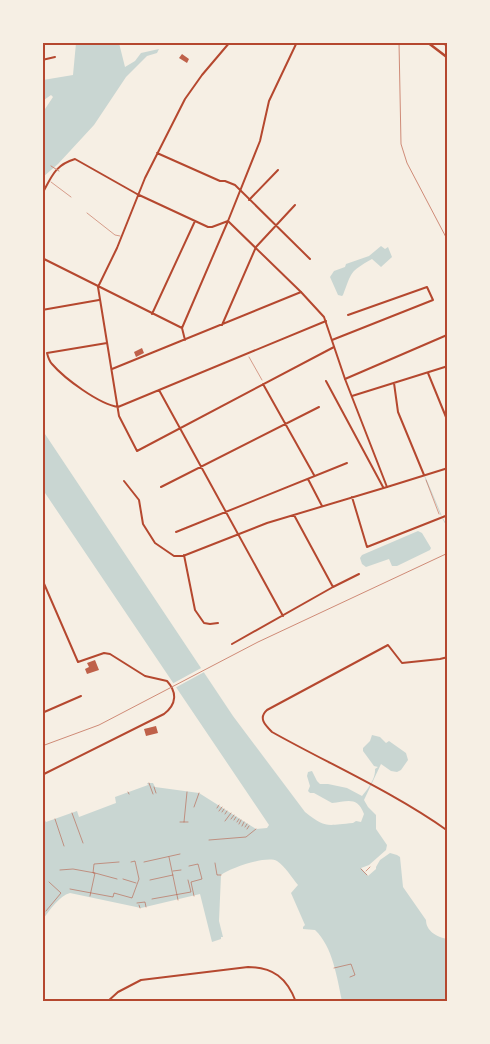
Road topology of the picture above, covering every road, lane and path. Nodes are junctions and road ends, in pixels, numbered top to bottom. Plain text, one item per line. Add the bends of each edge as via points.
1 (230, 42) edge
2 (297, 42) edge
3 (427, 42) edge
4 (55, 57) dead end
5 (448, 58) edge
6 (42, 60) edge
7 (158, 154) junction
8 (278, 170) dead end
9 (50, 181) junction
10 (240, 191) junction
11 (42, 194) edge
12 (137, 194) junction
13 (70, 197) dead end
14 (249, 200) junction
15 (295, 205) dead end
16 (87, 213) dead end
17 (228, 220) junction
18 (195, 221) junction
19 (275, 226) junction
20 (121, 237) junction
21 (256, 247) junction
22 (42, 258) edge
23 (310, 259) dead end
24 (98, 287) junction
25 (301, 292) junction
26 (100, 300) junction
27 (42, 310) edge
28 (152, 314) junction
29 (348, 315) dead end
30 (326, 321) junction
31 (222, 326) junction
32 (182, 328) junction
33 (448, 337) edge
34 (332, 340) junction
35 (185, 341) junction
36 (108, 342) junction
37 (334, 347) junction
38 (248, 353) junction
39 (448, 366) edge
40 (112, 370) junction
41 (427, 372) junction
42 (345, 379) junction
43 (326, 381) dead end
44 (394, 382) junction
45 (263, 384) junction
46 (159, 390) junction
47 (352, 396) junction
48 (118, 407) junction
49 (319, 407) dead end
50 (448, 422) edge
51 (285, 425) junction
52 (179, 428) junction
53 (347, 463) dead end
54 (200, 467) junction
55 (448, 468) edge
56 (315, 476) junction
57 (424, 476) junction
58 (308, 479) junction
59 (124, 481) dead end
60 (161, 487) dead end
61 (386, 487) junction
62 (352, 497) junction
63 (322, 506) junction
64 (225, 512) junction
65 (294, 515) junction
66 (448, 515) edge
67 (441, 518) junction
68 (176, 532) dead end
69 (237, 534) junction
70 (184, 555) junction
71 (359, 574) dead end
72 (42, 579) edge
73 (43, 584) edge
74 (333, 587) junction
75 (283, 616) junction
76 (218, 623) dead end
77 (232, 644) dead end
78 (448, 657) edge
79 (81, 696) dead end
80 (42, 713) edge
81 (42, 775) edge
82 (149, 783) dead end
83 (154, 786) dead end
84 (187, 792) dead end
85 (156, 793) dead end
86 (199, 793) dead end
87 (153, 794) dead end
88 (219, 805) dead end
89 (194, 807) dead end
90 (222, 807) dead end
91 (217, 808) dead end
92 (224, 809) dead end
93 (219, 811) dead end
94 (227, 811) dead end
95 (222, 812) dead end
96 (72, 813) dead end
97 (231, 813) dead end
98 (225, 814) dead end
99 (234, 815) dead end
100 (236, 817) dead end
101 (55, 819) dead end
102 (231, 819) dead end
103 (239, 819) dead end
104 (234, 820) dead end
105 (242, 820) dead end
106 (225, 821) dead end
107 (180, 822) dead end
108 (184, 822) junction
109 (188, 822) dead end
110 (237, 822) dead end
111 (244, 822) dead end
112 (239, 824) dead end
113 (247, 824) dead end
114 (242, 826) dead end
115 (249, 826) dead end
116 (245, 828) dead end
117 (247, 829) dead end
118 (256, 829) dead end
119 (448, 831) edge
120 (209, 840) dead end
121 (42, 843) edge
122 (83, 843) dead end
123 (44, 846) dead end
124 (64, 846) dead end
125 (180, 854) dead end
126 (169, 857) junction
127 (119, 862) dead end
128 (131, 862) dead end
129 (144, 862) dead end
130 (215, 863) dead end
131 (189, 866) dead end
132 (370, 867) dead end
133 (361, 869) dead end
134 (60, 870) dead end
135 (181, 870) dead end
136 (172, 872) junction
137 (364, 872) junction
138 (94, 873) junction
139 (173, 875) junction
140 (217, 875) junction
141 (221, 875) dead end
142 (367, 875) dead end
143 (214, 876) dead end
144 (117, 879) dead end
145 (123, 879) dead end
146 (150, 880) dead end
147 (188, 880) dead end
148 (49, 882) dead end
149 (137, 884) junction
150 (70, 889) dead end
151 (91, 892) junction
152 (177, 895) junction
153 (90, 896) dead end
154 (194, 896) dead end
155 (57, 898) junction
156 (152, 899) dead end
157 (58, 900) dead end
158 (178, 900) dead end
159 (146, 907) dead end
160 (140, 908) dead end
161 (46, 911) dead end
162 (334, 968) dead end
163 (350, 977) dead end
164 (107, 1002) edge
165 (296, 1002) edge

1 - 7 street via 193,87
2 - 10 street via 269,101 260,141
3 - 5 main road
4 - 6 street
7 - 10 street via 235,185
7 - 12 street
8 - 14 street
9 - 11 street
9 - 12 street via 64,162 75,159
9 - 13 lane
10 - 14 street
10 - 17 street
12 - 18 street
12 - 20 street
14 - 19 street
15 - 19 street
16 - 20 lane
17 - 18 street via 210,228
17 - 21 street
17 - 32 street
18 - 28 street
19 - 21 street
19 - 23 street
20 - 24 street
21 - 25 street
21 - 31 street
22 - 24 street
24 - 26 street
24 - 28 street
25 - 30 street
25 - 31 street
26 - 27 street
26 - 36 street
28 - 32 street
29 - 34 street via 428,287 432,302
30 - 34 street
30 - 38 street
31 - 35 street
32 - 35 street
33 - 42 street via 446,335
34 - 37 street
35 - 40 street
36 - 40 street
36 - 48 street via 47,354 50,363 65,376 100,402
37 - 42 street
37 - 45 street
38 - 45 path
38 - 46 street
39 - 41 street
40 - 48 street
41 - 44 street
41 - 50 street
42 - 47 street
43 - 61 street
44 - 47 street
44 - 57 street via 398,412
45 - 51 street
45 - 52 street
46 - 48 street
46 - 52 street
47 - 61 street
48 - 52 street via 119,416 137,451
49 - 51 street
51 - 54 street
51 - 56 street
52 - 54 street
53 - 56 street
54 - 60 street
54 - 64 street
55 - 57 street
56 - 58 street
57 - 61 street
57 - 67 path
58 - 63 street
58 - 64 street
59 - 70 street via 139,500 143,524 155,543 174,556
61 - 62 street
62 - 63 street
62 - 67 street via 367,547
63 - 65 street
64 - 68 street
64 - 69 street
65 - 69 street
65 - 74 street
66 - 67 street
69 - 70 street
69 - 75 street
70 - 76 street via 195,610 204,623
71 - 74 street
72 - 73 street
73 - 81 street via 78,662 110,654 149,677 169,682 174,691 174,704 164,714
74 - 75 street
75 - 77 street
78 - 119 street via 402,663 388,645 262,714 264,725 272,732 372,784
79 - 80 street
82 - 87 path
83 - 85 path
84 - 108 path
86 - 89 path
88 - 91 path
90 - 93 path
92 - 95 path
94 - 98 path
96 - 122 path
97 - 106 path
99 - 102 path
100 - 104 path
101 - 124 path
103 - 110 path
105 - 112 path
107 - 108 path
108 - 109 path
111 - 114 path
113 - 116 path
115 - 117 path
118 - 120 path via 246,837
121 - 123 path
125 - 126 path
126 - 129 path
126 - 136 path
127 - 138 path via 94,864
128 - 149 path via 135,861
130 - 140 path
131 - 154 path via 198,864 202,879 191,882
132 - 137 path
133 - 137 path
134 - 138 path
135 - 136 path
136 - 139 path
137 - 142 path
138 - 144 path
138 - 151 path
139 - 146 path
139 - 152 path
140 - 141 path
140 - 143 path
145 - 149 path
147 - 152 path via 191,892
148 - 155 path via 61,893
149 - 151 path via 132,898
150 - 151 path
151 - 153 path
152 - 156 path
152 - 158 path
155 - 157 path
155 - 161 path
159 - 160 path via 145,902 138,903
162 - 163 path via 351,964 355,975
164 - 165 street via 141,980 248,967 263,968 280,977

